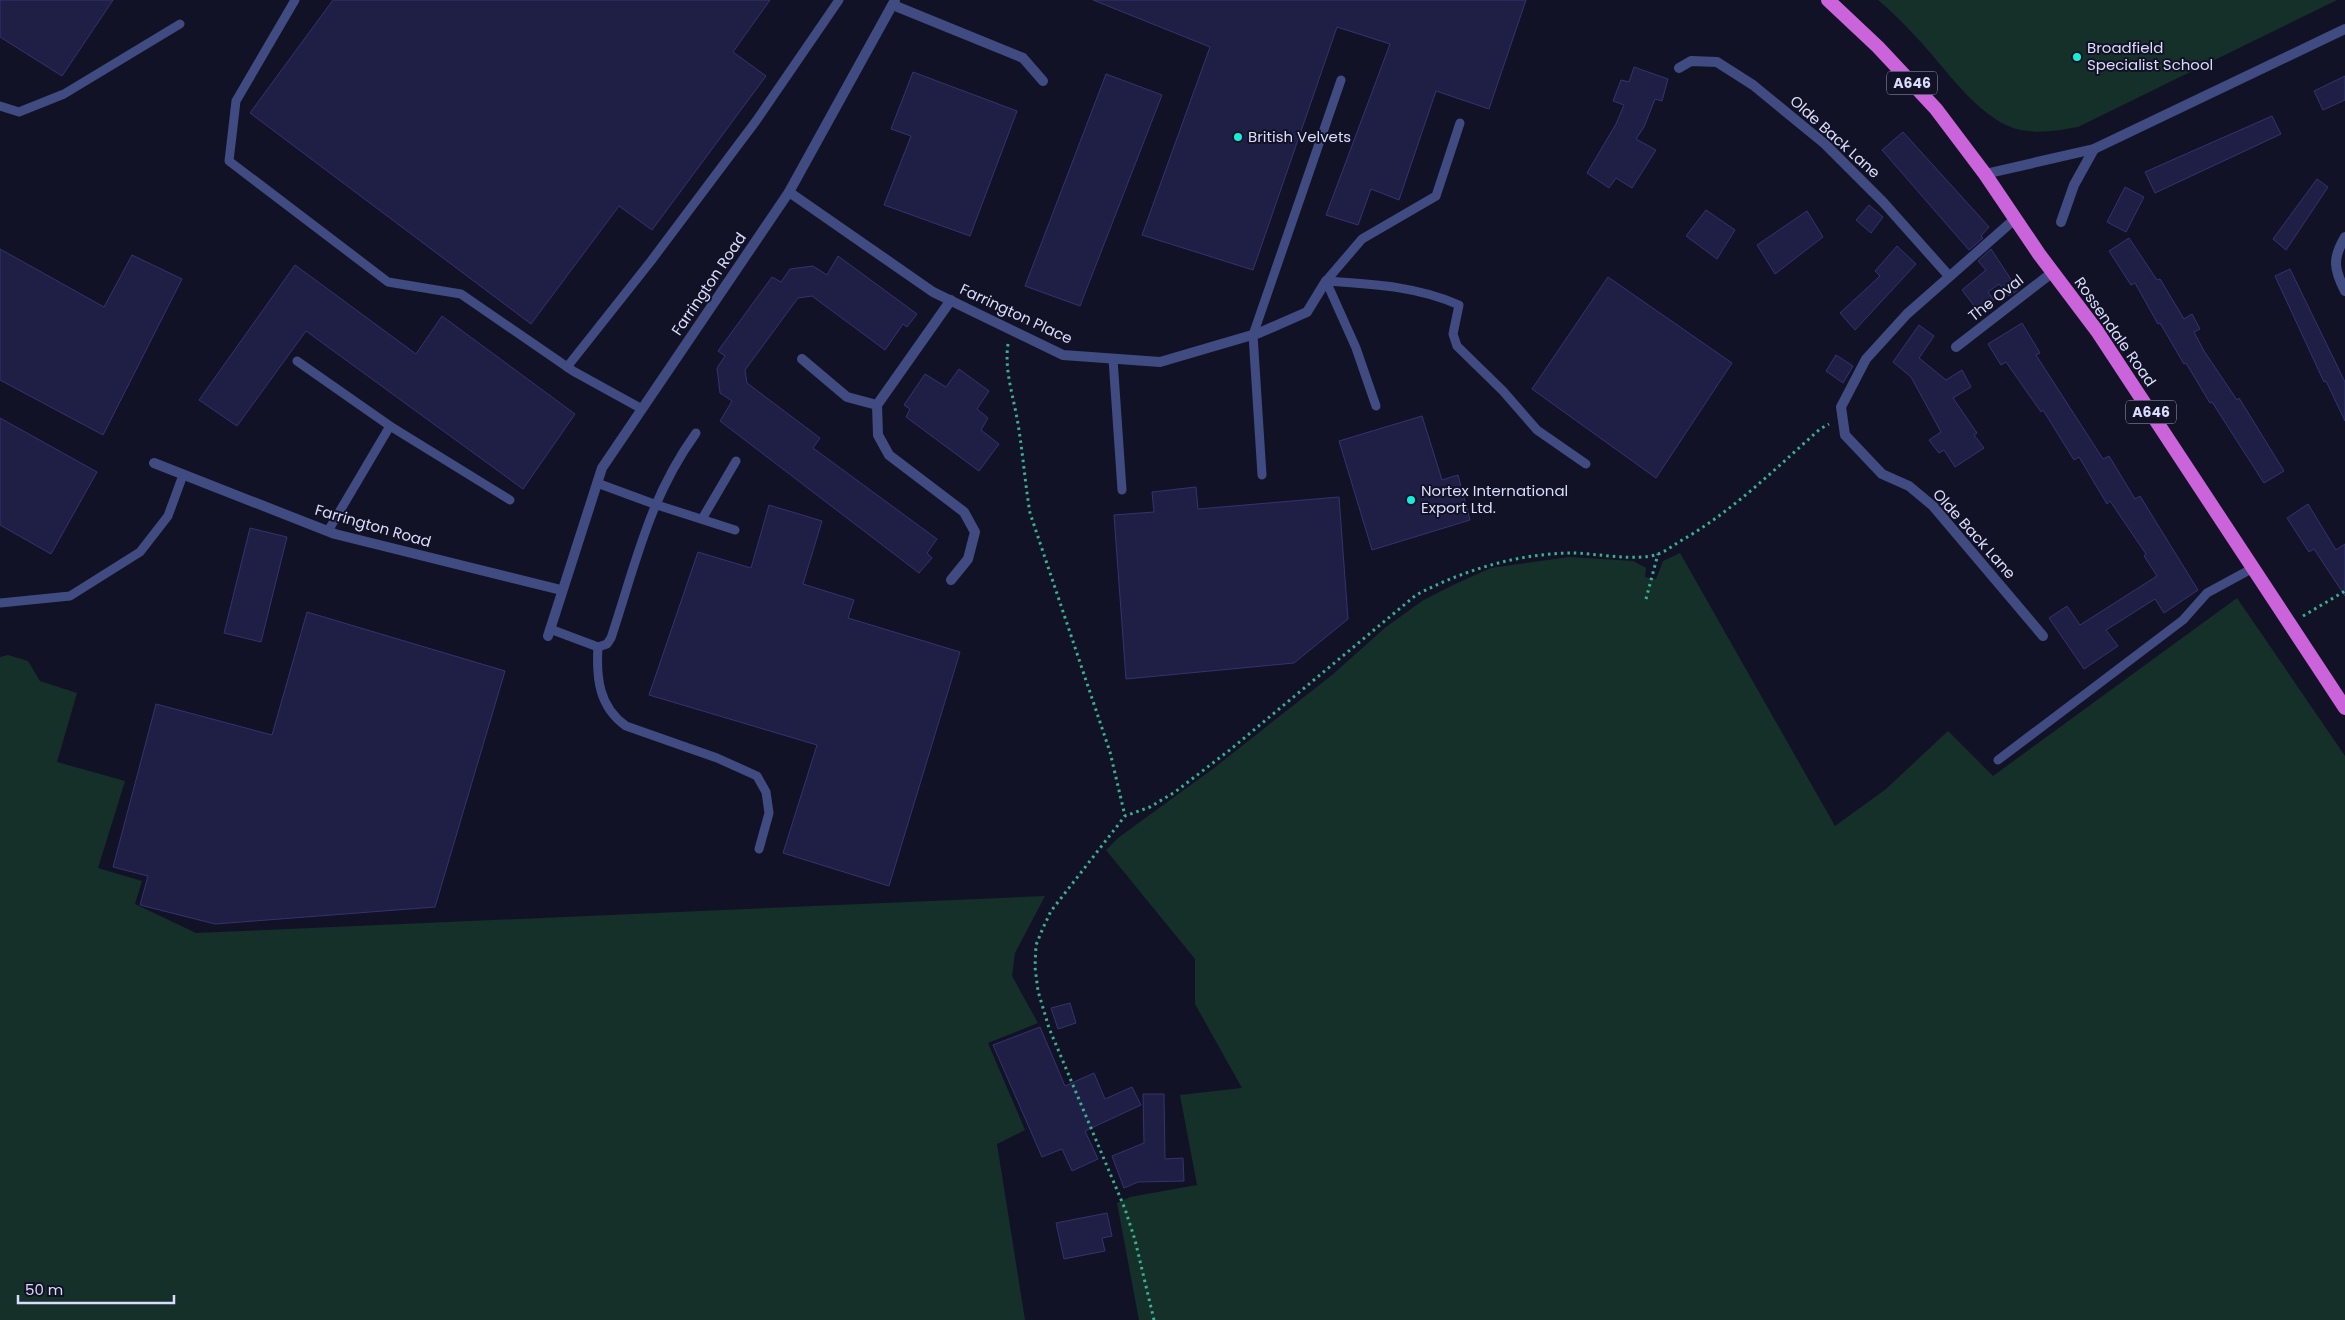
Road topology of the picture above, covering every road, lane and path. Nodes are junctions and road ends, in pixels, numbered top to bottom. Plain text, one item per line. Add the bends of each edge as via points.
1 (296, 0) edge
2 (839, 0) edge
3 (1828, 0) edge
4 (891, 2) edge
5 (180, 24) dead end
6 (2345, 29) edge
7 (1680, 68) dead end
8 (1341, 80) dead end
9 (1043, 81) dead end
10 (0, 106) edge
11 (1460, 123) dead end
12 (2094, 149) junction
13 (1985, 174) junction
14 (789, 192) junction
15 (2016, 218) junction
16 (2061, 222) dead end
17 (2345, 237) edge
18 (2053, 272) junction
19 (1949, 276) junction
20 (1326, 281) junction
21 (2345, 291) edge
22 (951, 300) junction
23 (1010, 330) junction
24 (1253, 335) junction
25 (1956, 347) dead end
26 (802, 359) dead end
27 (1113, 359) junction
28 (297, 361) dead end
29 (567, 367) junction
30 (877, 405) junction
31 (1376, 406) dead end
32 (642, 409) junction
33 (1842, 415) junction
34 (390, 426) junction
35 (696, 433) dead end
36 (736, 462) dead end
37 (154, 463) dead end
38 (1586, 464) dead end
39 (183, 475) junction
40 (1262, 475) dead end
41 (597, 483) junction
42 (1122, 490) dead end
43 (510, 500) dead end
44 (654, 504) junction
45 (702, 519) junction
46 (736, 530) dead end
47 (328, 531) junction
48 (1658, 554) junction
49 (2253, 568) junction
50 (952, 580) dead end
51 (561, 590) junction
52 (2345, 591) edge
53 (1646, 599) dead end
54 (0, 603) edge
55 (2290, 624) junction
56 (549, 632) joint
57 (2043, 636) dead end
58 (598, 647) junction
59 (2345, 708) edge
60 (1998, 760) dead end
61 (1125, 816) junction
62 (758, 849) dead end
63 (1154, 1320) edge

1 - 29 lane via 236,101 229,161 388,282 461,294
2 - 29 lane via 756,121 651,262
3 - 13 highway, Rossendale Road / A646 via 1936,109
4 - 9 street via 1023,58
4 - 14 street, Farrington Road
5 - 10 lane via 64,94 19,112
6 - 12 street
7 - 19 street, Olde Back Lane via 1691,61 1716,62 1752,85 1837,156
8 - 24 lane
11 - 20 lane via 1436,196 1362,238
12 - 13 street
12 - 16 street via 2074,185
13 - 15 highway, Rossendale Road / A646
14 - 22 street, Farrington Place via 933,292
14 - 32 street, Farrington Road
15 - 18 highway, Rossendale Road / A646
15 - 19 street
17 - 21 street via 2336,251 2336,272
18 - 25 street, The Oval
18 - 49 highway, Rossendale Road / A646 via 2097,331
19 - 33 street via 1907,314 1866,359 1841,407
20 - 24 street, Farrington Place via 1307,312
20 - 31 lane via 1356,348
20 - 38 lane via 1380,284 1442,297 1459,304 1453,334 1456,346 1503,391 1537,430
22 - 23 street, Farrington Place
22 - 30 street
23 - 27 street, Farrington Place via 1063,355
23 - 61 path via 1005,360 1030,512 1110,752
24 - 27 street, Farrington Place via 1160,362
24 - 40 lane
26 - 30 street via 847,397
27 - 42 lane
28 - 34 lane
29 - 32 lane
30 - 50 street via 878,435 889,455 964,512 975,532 968,559
32 - 41 street, Farrington Road via 602,468
33 - 48 path via 1820,429 1743,500
33 - 57 street, Olde Back Lane via 1845,435 1882,474 1909,486 1933,506
34 - 43 lane
34 - 47 lane
35 - 44 lane
36 - 45 lane
37 - 39 street, Farrington Road
39 - 47 street, Farrington Road
39 - 54 lane via 168,516 140,552 70,596
41 - 44 lane
41 - 51 street, Farrington Road
44 - 45 lane
44 - 58 lane via 612,638
45 - 46 lane
47 - 51 street, Farrington Road
48 - 53 path
48 - 61 path via 1532,556 1451,576 1408,600 1281,710 1175,792 1150,807
49 - 55 highway, Rossendale Road / A646
49 - 60 lane via 2206,594 2183,620
51 - 56 street, Farrington Road
52 - 55 path
55 - 59 highway, Rossendale Road / A646
56 - 58 lane
58 - 62 lane via 600,689 614,718 626,726 717,758 757,776 766,792 769,813
61 - 63 path via 1051,911 1036,945 1035,967 1049,1028 1125,1209

